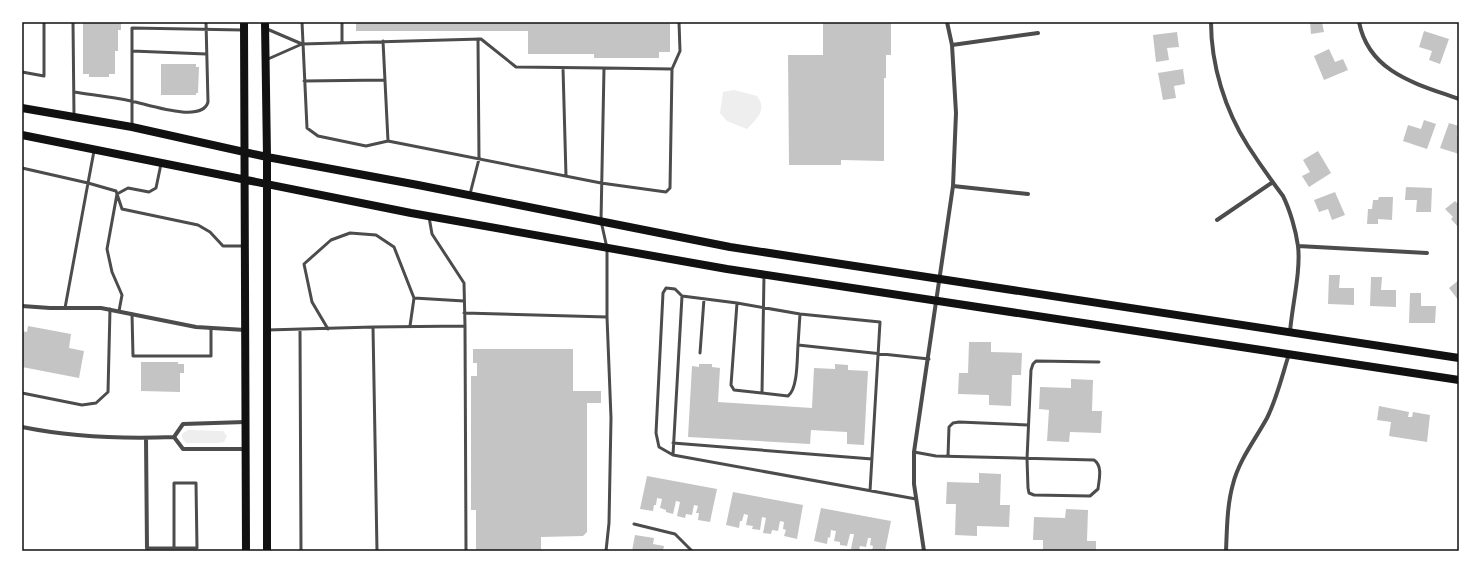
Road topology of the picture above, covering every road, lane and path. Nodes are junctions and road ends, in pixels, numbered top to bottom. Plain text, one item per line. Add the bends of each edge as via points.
1 (44, 22) edge
2 (73, 22) edge
3 (132, 22) edge
4 (206, 22) edge
5 (302, 22) edge
6 (342, 22) edge
7 (680, 22) edge
8 (947, 22) edge
9 (1211, 22) edge
10 (1359, 22) edge
11 (265, 25) edge
12 (244, 26) edge
13 (132, 28) junction
14 (206, 30) junction
15 (1038, 33) dead end
16 (478, 39) junction
17 (383, 41) junction
18 (342, 43) junction
19 (302, 44) junction
20 (952, 45) junction
21 (132, 51) junction
22 (206, 54) junction
23 (265, 60) junction
24 (562, 68) junction
25 (604, 68) junction
26 (672, 68) junction
27 (22, 72) edge
28 (385, 80) junction
29 (304, 81) junction
30 (74, 92) junction
31 (1459, 99) edge
32 (132, 101) junction
33 (22, 108) edge
34 (74, 118) junction
35 (132, 127) junction
36 (22, 135) edge
37 (388, 141) junction
38 (94, 149) junction
39 (244, 152) junction
40 (267, 157) junction
41 (479, 158) junction
42 (161, 163) junction
43 (22, 168) edge
44 (566, 176) junction
45 (245, 180) junction
46 (1273, 182) junction
47 (88, 183) junction
48 (601, 183) junction
49 (266, 184) junction
50 (953, 186) junction
51 (117, 194) junction
52 (1028, 194) dead end
53 (470, 195) junction
54 (429, 216) junction
55 (1217, 220) dead end
56 (601, 221) junction
57 (244, 246) junction
58 (1298, 246) junction
59 (607, 248) junction
60 (1427, 253) dead end
61 (764, 275) junction
62 (940, 279) junction
63 (682, 296) junction
64 (414, 298) junction
65 (704, 299) junction
66 (464, 301) junction
67 (937, 301) junction
68 (737, 303) junction
69 (22, 306) edge
70 (65, 308) junction
71 (764, 308) junction
72 (110, 310) junction
73 (119, 311) junction
74 (464, 312) junction
75 (132, 314) junction
76 (800, 314) junction
77 (607, 316) junction
78 (410, 326) junction
79 (465, 326) junction
80 (373, 327) junction
81 (211, 328) junction
82 (328, 329) junction
83 (245, 330) junction
84 (266, 330) junction
85 (300, 330) junction
86 (1290, 332) junction
87 (798, 345) junction
88 (700, 353) dead end
89 (878, 353) junction
90 (1289, 354) junction
91 (1459, 358) edge
92 (929, 359) junction
93 (1099, 362) dead end
94 (1459, 380) edge
95 (22, 393) edge
96 (762, 393) junction
97 (245, 422) junction
98 (1028, 425) junction
99 (22, 427) edge
100 (174, 437) junction
101 (146, 438) junction
102 (674, 443) junction
103 (245, 449) junction
104 (914, 452) junction
105 (673, 455) junction
106 (948, 456) junction
107 (872, 459) junction
108 (1027, 459) junction
109 (870, 491) junction
110 (916, 499) junction
111 (634, 524) dead end
112 (147, 548) joint
113 (174, 548) junction
114 (246, 551) edge
115 (267, 551) edge
116 (301, 551) edge
117 (377, 551) edge
118 (466, 551) edge
119 (606, 551) edge
120 (692, 551) edge
121 (924, 551) edge
122 (1226, 551) edge

1 - 27 lane via 44,76
2 - 30 lane
3 - 13 lane
4 - 14 lane
5 - 19 lane
6 - 18 lane
7 - 26 lane via 680,51
8 - 20 street
9 - 46 street via 1217,72 1227,104 1248,146
10 - 31 street via 1374,55 1390,71 1420,86
11 - 19 lane
11 - 23 main road
12 - 14 lane
12 - 39 main road
13 - 14 lane
13 - 21 lane
14 - 22 lane
15 - 20 street
16 - 17 lane
16 - 24 lane via 481,38 516,67
16 - 41 lane
17 - 18 lane
17 - 28 lane
18 - 19 lane
19 - 23 lane
19 - 29 lane
20 - 50 street via 956,113
21 - 22 lane
21 - 32 lane
22 - 32 lane via 208,102 203,109 175,111
23 - 40 main road
24 - 25 lane
24 - 44 lane
25 - 26 lane
25 - 48 lane
26 - 48 lane via 670,188 666,192
28 - 29 lane
28 - 37 lane
29 - 37 lane via 307,128 318,136 366,146
30 - 32 lane
30 - 34 lane
32 - 35 lane
33 - 34 main road
34 - 35 main road
35 - 39 main road
36 - 38 main road
37 - 41 lane
38 - 42 main road
38 - 47 lane
39 - 40 main road
39 - 45 main road
40 - 49 main road
40 - 53 main road
41 - 44 lane
41 - 53 lane
42 - 45 main road
42 - 51 lane via 156,188 149,192 128,188
43 - 47 lane
44 - 48 lane
45 - 49 main road
45 - 57 main road
46 - 55 street
46 - 58 street via 1288,205
47 - 51 lane via 116,191
47 - 70 lane
48 - 56 lane
49 - 54 main road
49 - 84 main road
50 - 52 street
50 - 62 street
51 - 57 lane via 122,209 198,225 210,232 223,246
51 - 73 lane via 107,249 112,272 122,295
53 - 56 main road
54 - 59 main road
54 - 66 lane via 432,234 464,283
56 - 59 lane
56 - 62 main road via 730,247
57 - 83 main road
58 - 60 street
58 - 86 street via 1298,269
59 - 61 main road
59 - 77 lane
61 - 67 main road
61 - 71 lane
62 - 67 street
62 - 86 main road
63 - 65 lane
63 - 102 lane
63 - 105 lane via 675,289 666,288 663,293 656,433 659,447
64 - 66 lane
64 - 78 lane
64 - 82 lane via 394,247 376,235 350,233 331,240 304,264 312,302
65 - 68 lane
65 - 88 lane
66 - 74 lane
67 - 90 main road
67 - 92 street
68 - 71 lane
68 - 96 lane via 731,385 734,390
69 - 70 street
70 - 72 street
71 - 76 lane
71 - 96 lane
72 - 73 street
72 - 95 lane via 108,392 96,403 82,405
73 - 75 street
74 - 77 lane
74 - 79 lane
75 - 81 street via 196,328
75 - 81 lane via 133,356 211,356
76 - 87 lane
76 - 89 lane via 880,322
77 - 119 lane via 611,418
78 - 79 lane
78 - 80 lane
79 - 118 lane
80 - 82 lane
80 - 117 lane
81 - 83 street
82 - 85 lane
83 - 97 main road
84 - 85 lane
84 - 115 main road
85 - 116 lane
86 - 91 main road
87 - 89 lane
87 - 96 lane via 791,393 788,396
89 - 92 lane
89 - 107 lane
90 - 94 main road
90 - 122 street via 1275,401 1233,483 1228,507
92 - 104 street
93 - 98 lane via 1036,361 1031,370
97 - 100 street via 183,424
97 - 103 main road
98 - 106 lane via 953,423 949,427
98 - 108 lane
99 - 101 street via 46,432
100 - 101 street
100 - 103 street via 183,449
101 - 112 street
102 - 105 lane
102 - 107 lane
103 - 114 main road
104 - 106 lane
104 - 110 street
105 - 109 lane
106 - 108 lane
107 - 109 lane
108 - 108 lane via 1094,460 1100,467 1098,489 1090,496 1029,493
109 - 110 lane
110 - 121 street
111 - 120 lane via 674,534
112 - 113 lane
113 - 113 lane via 197,548 196,483 174,483

